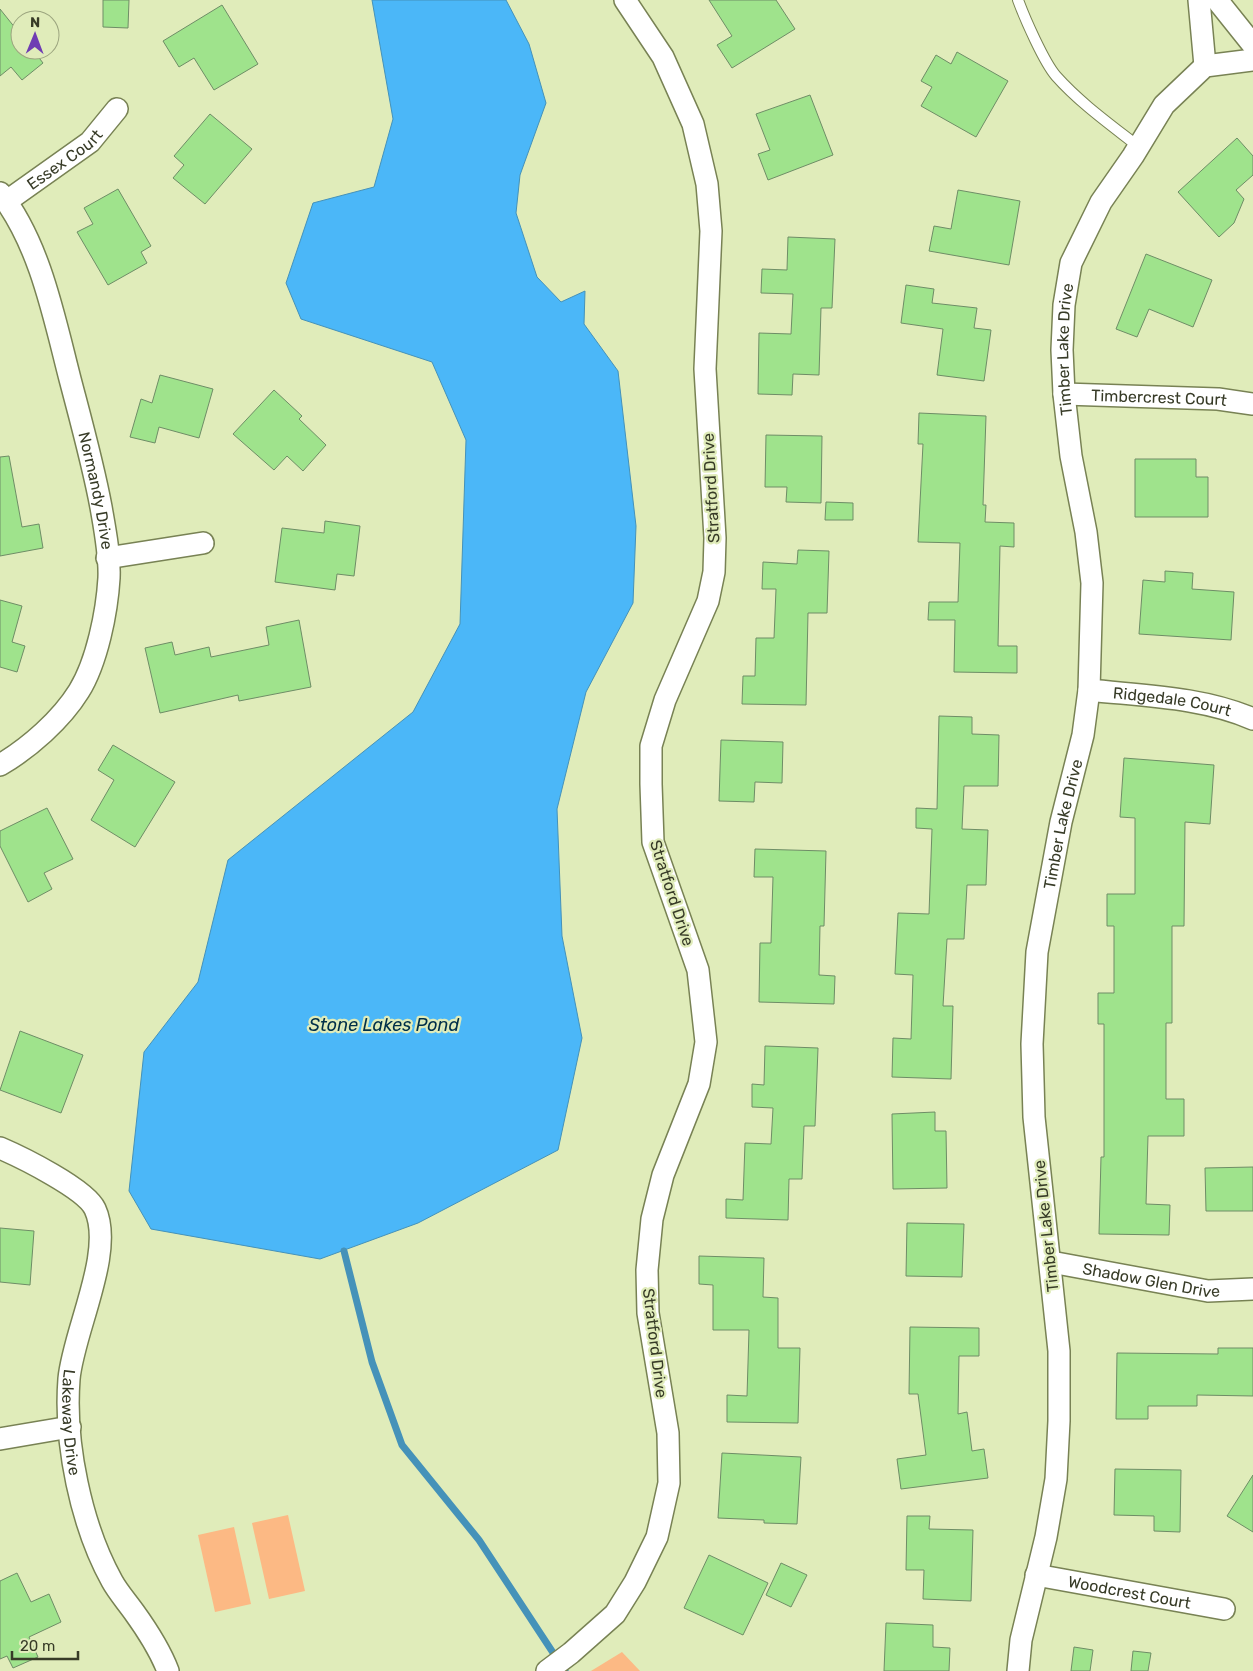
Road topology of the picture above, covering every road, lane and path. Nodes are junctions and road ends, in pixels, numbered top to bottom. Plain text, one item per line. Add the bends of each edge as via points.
1 (625, 0) edge
2 (1018, 0) edge
3 (1199, 0) edge
4 (1217, 0) edge
5 (1253, 45) edge
6 (1253, 60) edge
7 (1205, 66) junction
8 (116, 109) dead end
9 (1139, 147) junction
10 (3, 197) edge
11 (1064, 394) junction
12 (1253, 404) edge
13 (203, 543) dead end
14 (108, 558) junction
15 (1089, 690) junction
16 (1253, 719) edge
17 (0, 765) edge
18 (0, 1148) edge
19 (1051, 1262) junction
20 (1253, 1289) edge
21 (70, 1427) junction
22 (0, 1439) edge
23 (1036, 1575) junction
24 (1224, 1609) dead end
25 (168, 1671) edge
26 (547, 1671) edge
27 (1018, 1671) edge

1 - 26 street, Stratford Drive via 663,57 693,124 707,184 711,231 705,369 715,538 714,572 708,601 662,709 651,746 653,842 698,970 706,1042 699,1084 663,1174 652,1219 647,1270 648,1313 668,1433 669,1483 656,1537 636,1582 615,1614
2 - 9 lane via 1055,75
3 - 7 street
4 - 5 street
6 - 7 street
7 - 9 street, Timber Lake Drive via 1164,105
8 - 10 street, Essex Court via 90,142
9 - 11 street, Timber Lake Drive via 1101,202 1071,263 1064,314
10 - 14 street, Normandy Drive via 18,218 49,295 94,472
11 - 12 street, Timbercrest Court via 1218,399
11 - 15 street, Timber Lake Drive via 1092,583
13 - 14 street
14 - 17 street, Normandy Drive via 109,577 100,637 80,689 67,708 42,733
15 - 16 street, Ridgedale Court via 1197,702 1233,710
15 - 19 street, Timber Lake Drive via 1083,735 1061,822 1037,952 1032,1044 1034,1117
18 - 21 street, Lakeway Drive via 25,1159 83,1195 94,1208 99,1227 99,1256 74,1345 69,1380
19 - 20 street, Shadow Glen Drive via 1208,1291
19 - 23 street, Timber Lake Drive via 1059,1351 1059,1431 1056,1479
21 - 22 street
21 - 25 street, Lakeway Drive via 77,1483 91,1534 112,1582 135,1613
23 - 24 street, Woodcrest Court
23 - 27 street, Timber Lake Drive via 1021,1640

